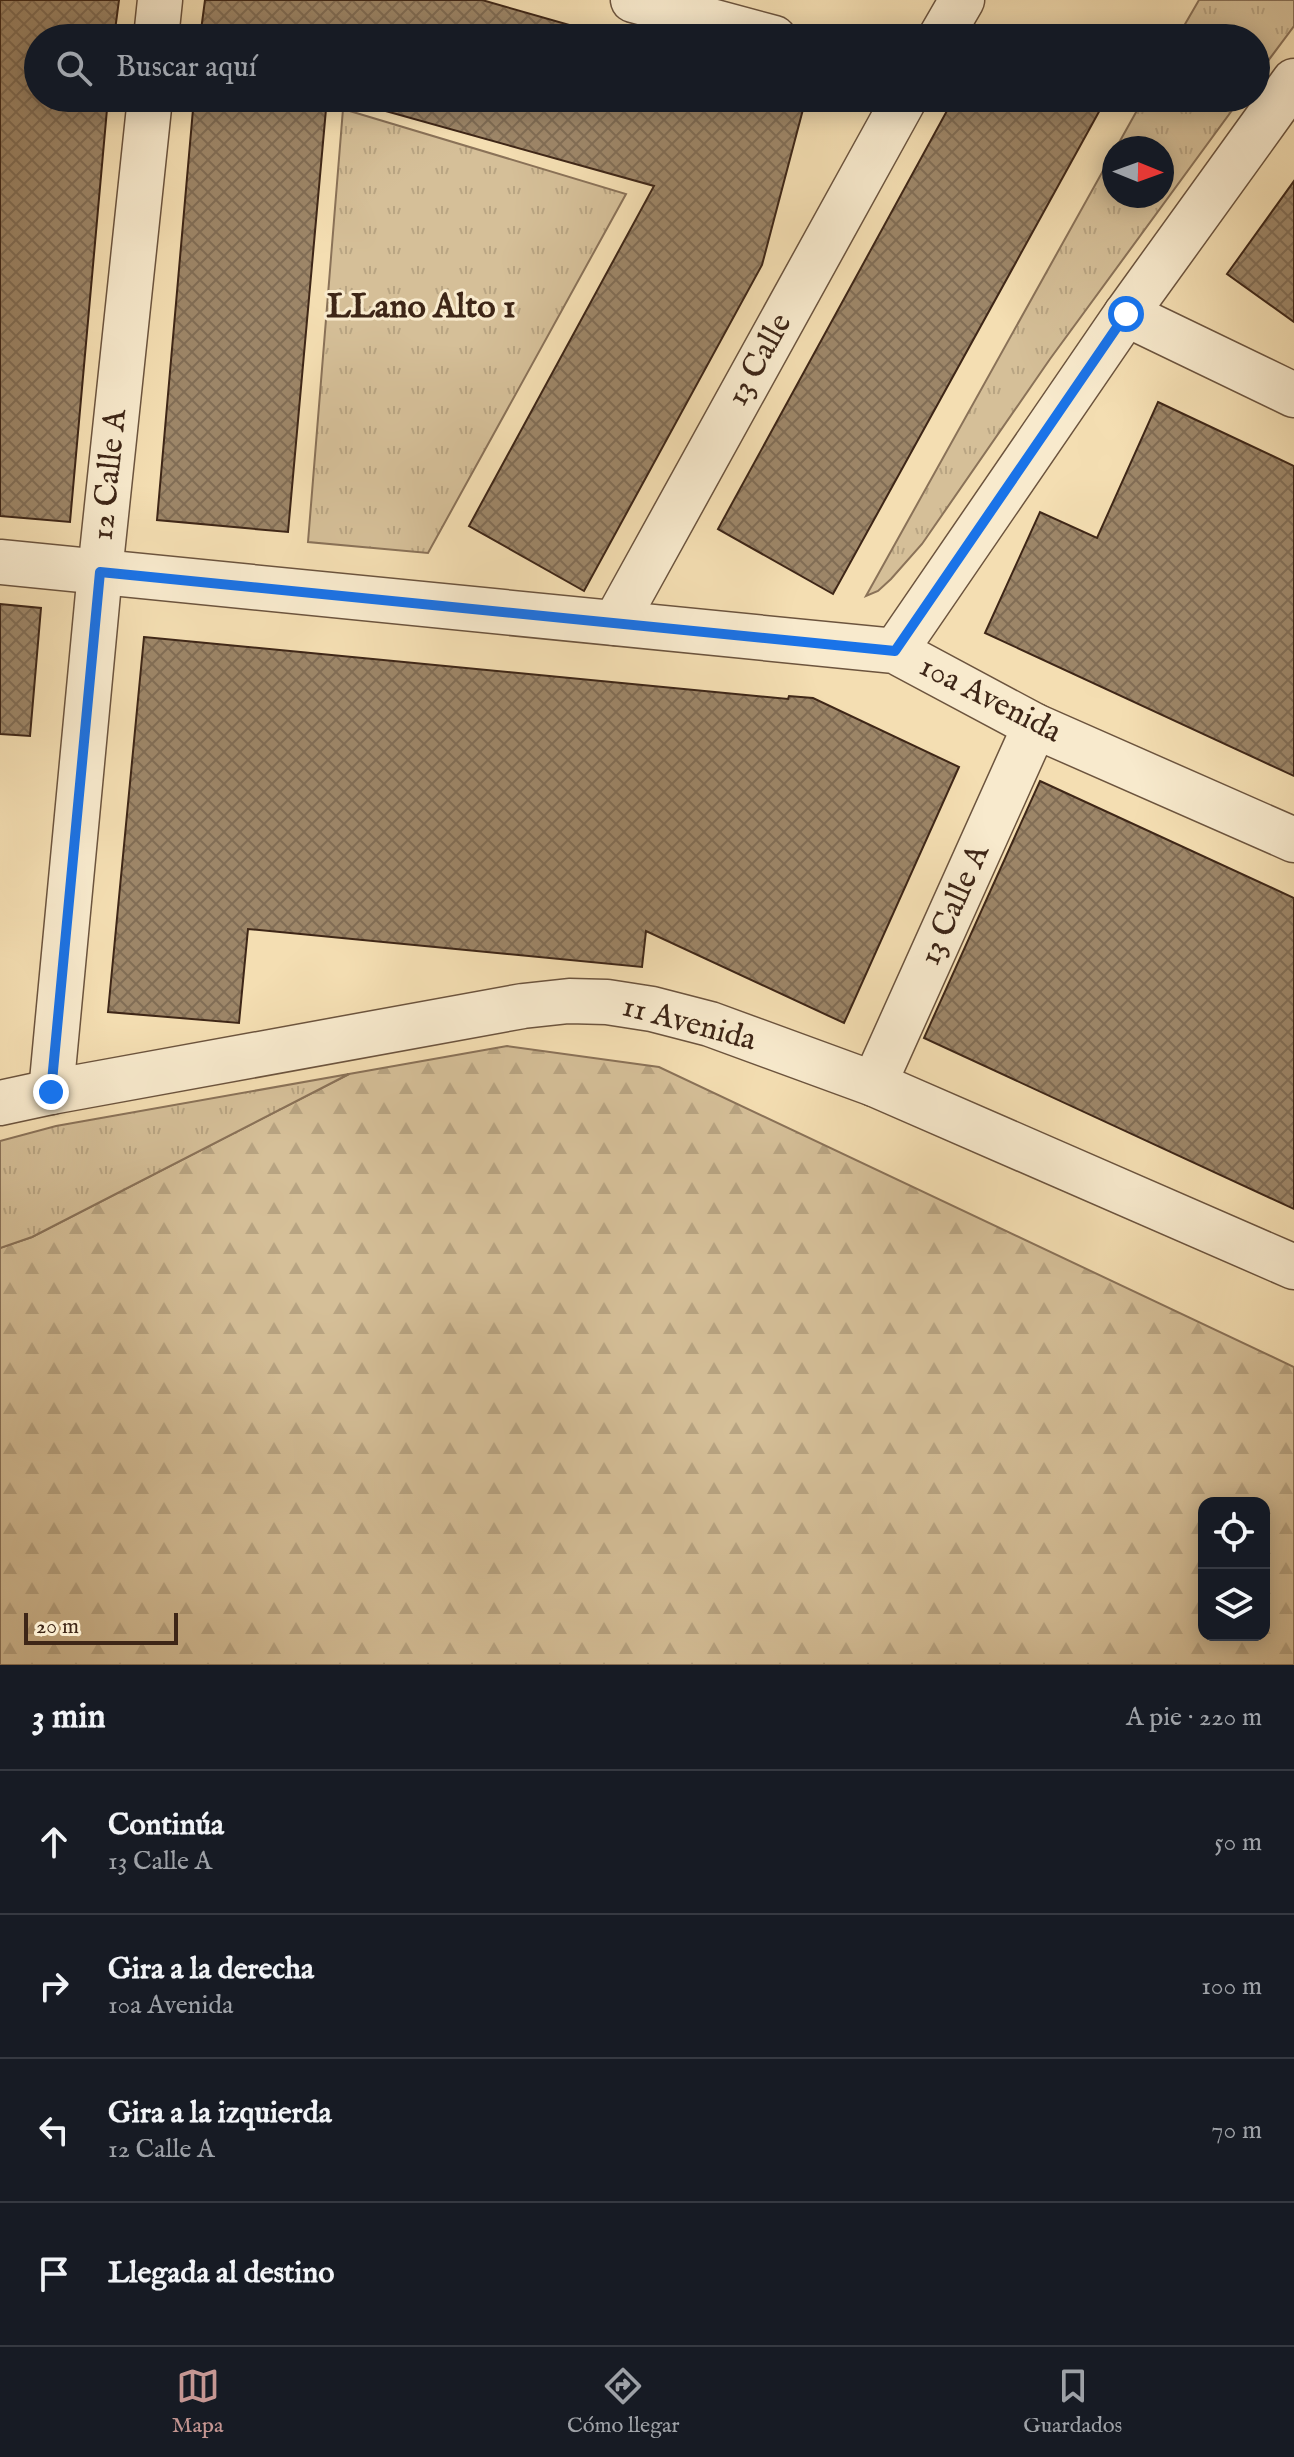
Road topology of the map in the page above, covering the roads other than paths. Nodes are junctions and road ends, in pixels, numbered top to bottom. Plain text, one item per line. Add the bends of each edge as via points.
1 (160, 0) edge
2 (633, 0) edge
3 (962, 0) edge
4 (157, 24) edge
5 (722, 24) edge
6 (948, 24) edge
7 (1294, 81) edge
8 (149, 112) edge
9 (897, 112) edge
10 (1126, 314) junction
11 (1294, 395) edge
12 (0, 562) edge
13 (100, 572) junction
14 (615, 623) junction
15 (895, 651) junction
16 (1035, 726) junction
17 (1294, 840) edge
18 (874, 1084) junction
19 (51, 1092) junction
20 (0, 1103) edge
21 (1294, 1267) edge

1 - 4 street
2 - 5 street
3 - 6 street
7 - 10 street
8 - 13 street, 12 Calle A
9 - 14 street, 13 Calle
10 - 11 street
10 - 15 street
12 - 13 street, 10a Avenida
13 - 14 street, 10a Avenida
13 - 19 street, 12 Calle A
14 - 15 street, 10a Avenida
15 - 16 street, 10a Avenida
16 - 17 street, 10a Avenida
16 - 18 street, 13 Calle A
18 - 19 street, 11 Avenida via 710,1024 628,1004 569,1001
18 - 21 street, 11 Avenida
19 - 20 street, 11 Avenida

